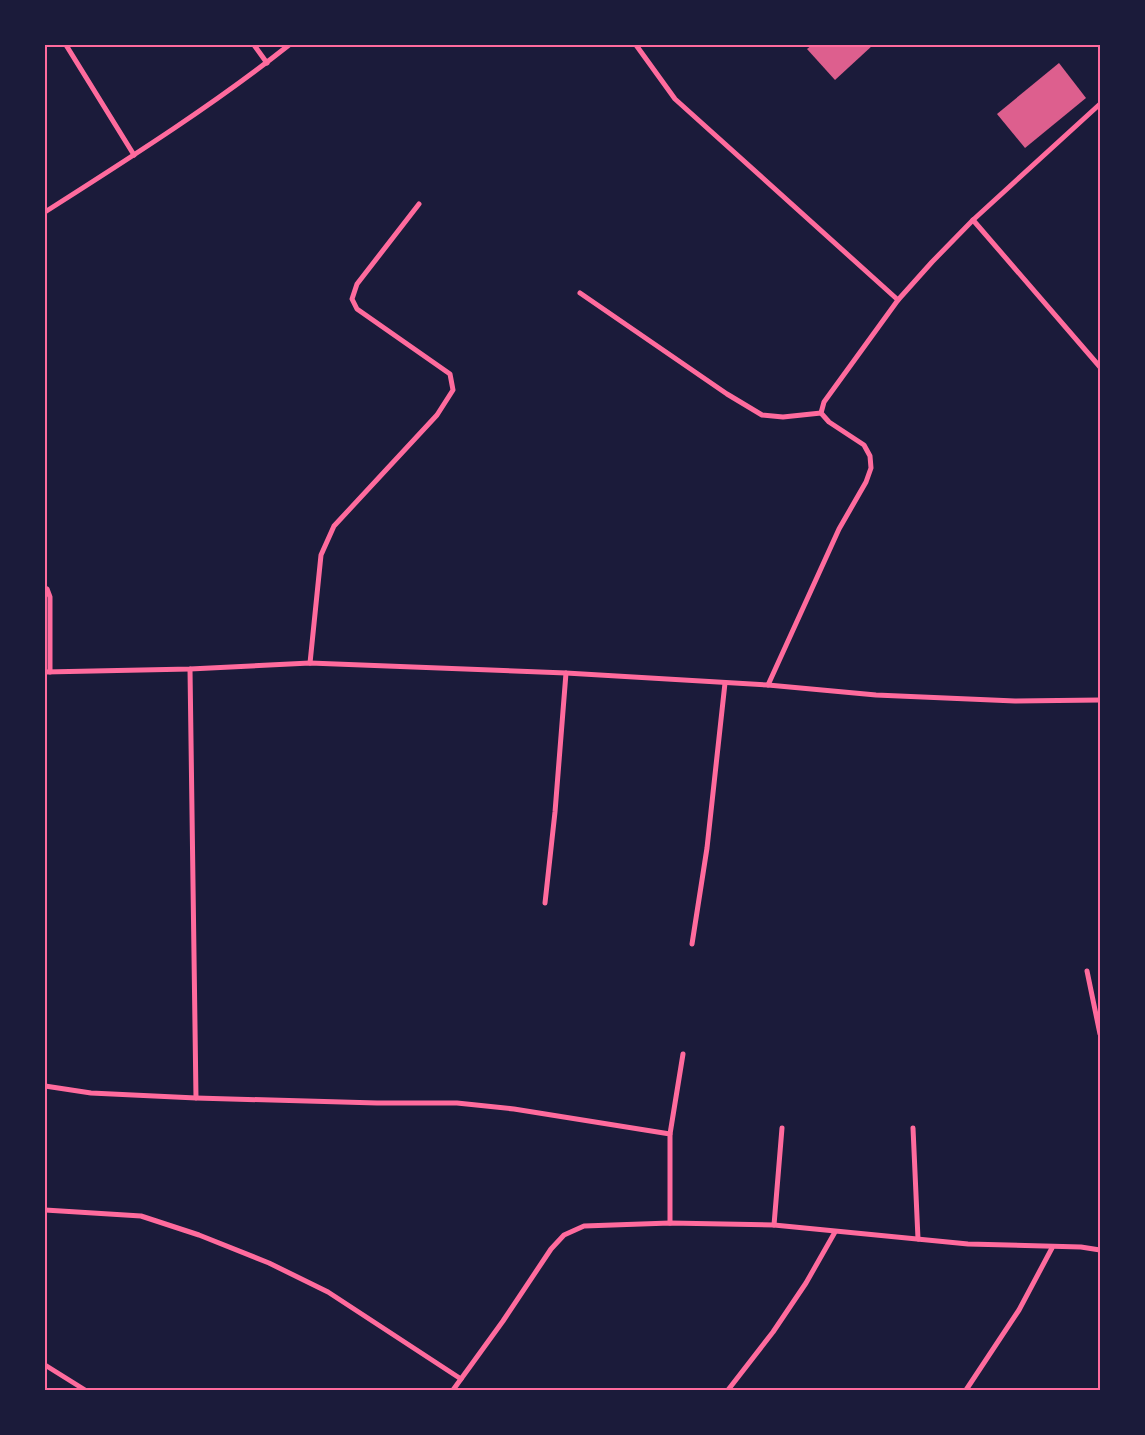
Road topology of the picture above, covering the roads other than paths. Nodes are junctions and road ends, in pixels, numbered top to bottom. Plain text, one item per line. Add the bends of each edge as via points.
1 (66, 45) edge
2 (254, 45) edge
3 (289, 45) edge
4 (636, 45) edge
5 (267, 63) junction
6 (1100, 104) edge
7 (134, 155) junction
8 (419, 204) dead end
9 (45, 212) edge
10 (973, 220) junction
11 (580, 293) dead end
12 (898, 300) junction
13 (1100, 367) edge
14 (821, 413) junction
15 (45, 588) edge
16 (310, 662) junction
17 (190, 669) junction
18 (47, 672) edge
19 (566, 673) junction
20 (725, 683) junction
21 (768, 686) junction
22 (1100, 700) edge
23 (545, 902) dead end
24 (692, 944) dead end
25 (1087, 971) dead end
26 (1100, 1034) edge
27 (683, 1054) dead end
28 (45, 1086) edge
29 (196, 1098) junction
30 (782, 1128) dead end
31 (913, 1128) dead end
32 (670, 1134) junction
33 (45, 1210) edge
34 (670, 1223) junction
35 (774, 1225) junction
36 (835, 1232) junction
37 (918, 1239) junction
38 (1052, 1248) junction
39 (1100, 1250) edge
40 (45, 1365) edge
41 (461, 1379) junction
42 (84, 1390) edge
43 (453, 1390) edge
44 (728, 1390) edge
45 (966, 1390) edge

1 - 7 street
2 - 5 street
3 - 5 street
4 - 12 street via 675,99
5 - 7 street
6 - 10 street
7 - 9 street
8 - 16 street via 357,284 352,299 357,309 450,374 453,390 437,415 334,526 321,555
10 - 12 street
10 - 13 street
11 - 14 street via 762,415 783,417
12 - 14 street via 824,402
14 - 21 street via 864,445 870,456 871,468 839,529
15 - 18 street via 50,597
16 - 17 street
16 - 19 street
17 - 18 street
17 - 29 street
19 - 20 street
19 - 23 street via 556,812
20 - 21 street
20 - 24 street via 708,848
21 - 22 street via 1015,701
25 - 26 street
27 - 32 street
28 - 29 street via 91,1093
29 - 32 street via 457,1103
30 - 35 street
31 - 37 street
32 - 34 street
33 - 41 street via 141,1216 269,1263 328,1292
34 - 35 street
34 - 41 street via 584,1226 564,1235
35 - 36 street
36 - 37 street
36 - 44 street via 795,1300
37 - 38 street
38 - 39 street
38 - 45 street via 1019,1310
40 - 42 street
41 - 43 street

